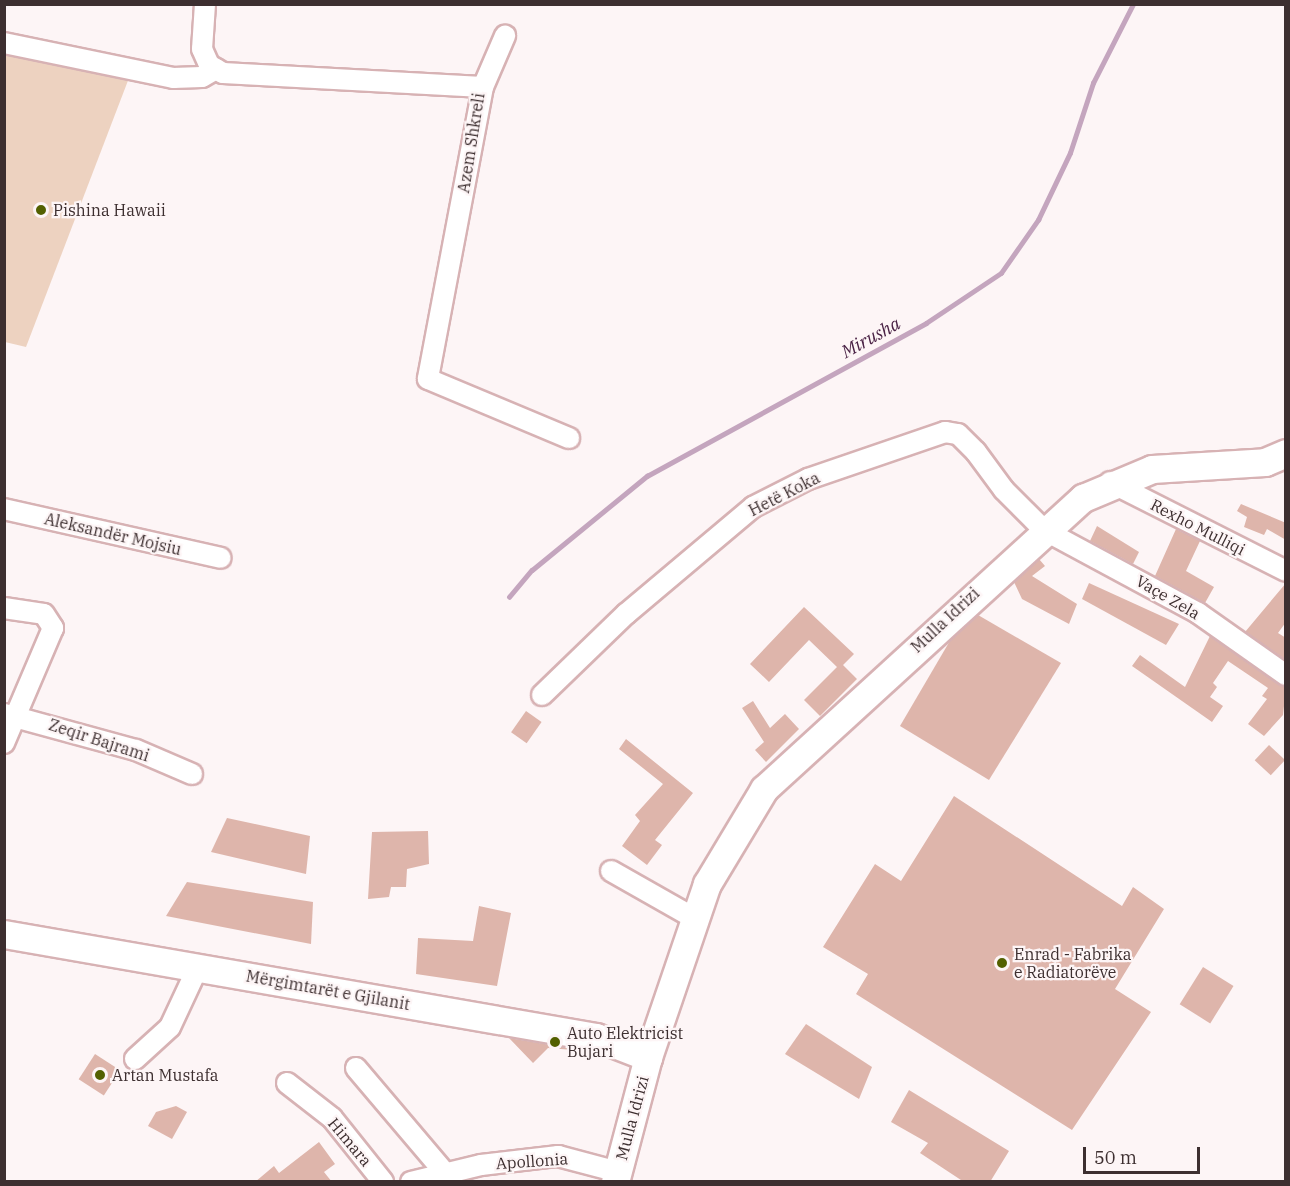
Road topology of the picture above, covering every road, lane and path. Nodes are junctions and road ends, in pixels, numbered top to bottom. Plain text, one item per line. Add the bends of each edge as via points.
1 (205, 4) edge
2 (505, 36) dead end
3 (4, 42) edge
4 (216, 69) junction
5 (483, 87) junction
6 (569, 438) dead end
7 (1286, 453) edge
8 (1110, 482) junction
9 (4, 509) edge
10 (1044, 530) junction
11 (221, 558) dead end
12 (1286, 571) edge
13 (4, 608) edge
14 (1286, 675) edge
15 (542, 695) dead end
16 (11, 715) edge
17 (4, 743) edge
18 (192, 774) dead end
19 (611, 871) dead end
20 (696, 919) junction
21 (4, 934) edge
22 (198, 967) junction
23 (648, 1057) junction
24 (135, 1059) dead end
25 (356, 1068) dead end
26 (287, 1083) dead end
27 (445, 1173) junction
28 (616, 1177) edge
29 (383, 1182) edge
30 (411, 1182) edge

1 - 4 street via 202,49
2 - 5 street
3 - 4 street via 172,78 202,77
4 - 5 street, Azem Shkreli
5 - 6 street, Azem Shkreli via 428,379
7 - 8 street, Mulla Idrizi via 1265,462 1152,469
8 - 10 street, Mulla Idrizi
8 - 12 street, Rexho Mulliqi
9 - 11 street, Aleksandër Mojsiu
10 - 14 street, Vaçe Zela via 1198,613
10 - 15 street, Hetë Koka via 958,434 924,438 808,479 753,507 626,614
10 - 20 street, Mulla Idrizi via 764,789 731,838
13 - 16 street via 44,615 53,628
16 - 17 street
16 - 18 street, Zeqir Bajrami via 136,750
19 - 20 street
20 - 23 street, Mulla Idrizi
21 - 22 street, Mërgimtarët e Gjilanit
22 - 23 street, Mërgimtarët e Gjilanit via 596,1036
22 - 24 street via 170,1027
23 - 28 street, Mulla Idrizi
25 - 27 street
26 - 29 street, Himara via 332,1118
27 - 28 street, Apollonia via 558,1156
27 - 30 street, Apollonia

